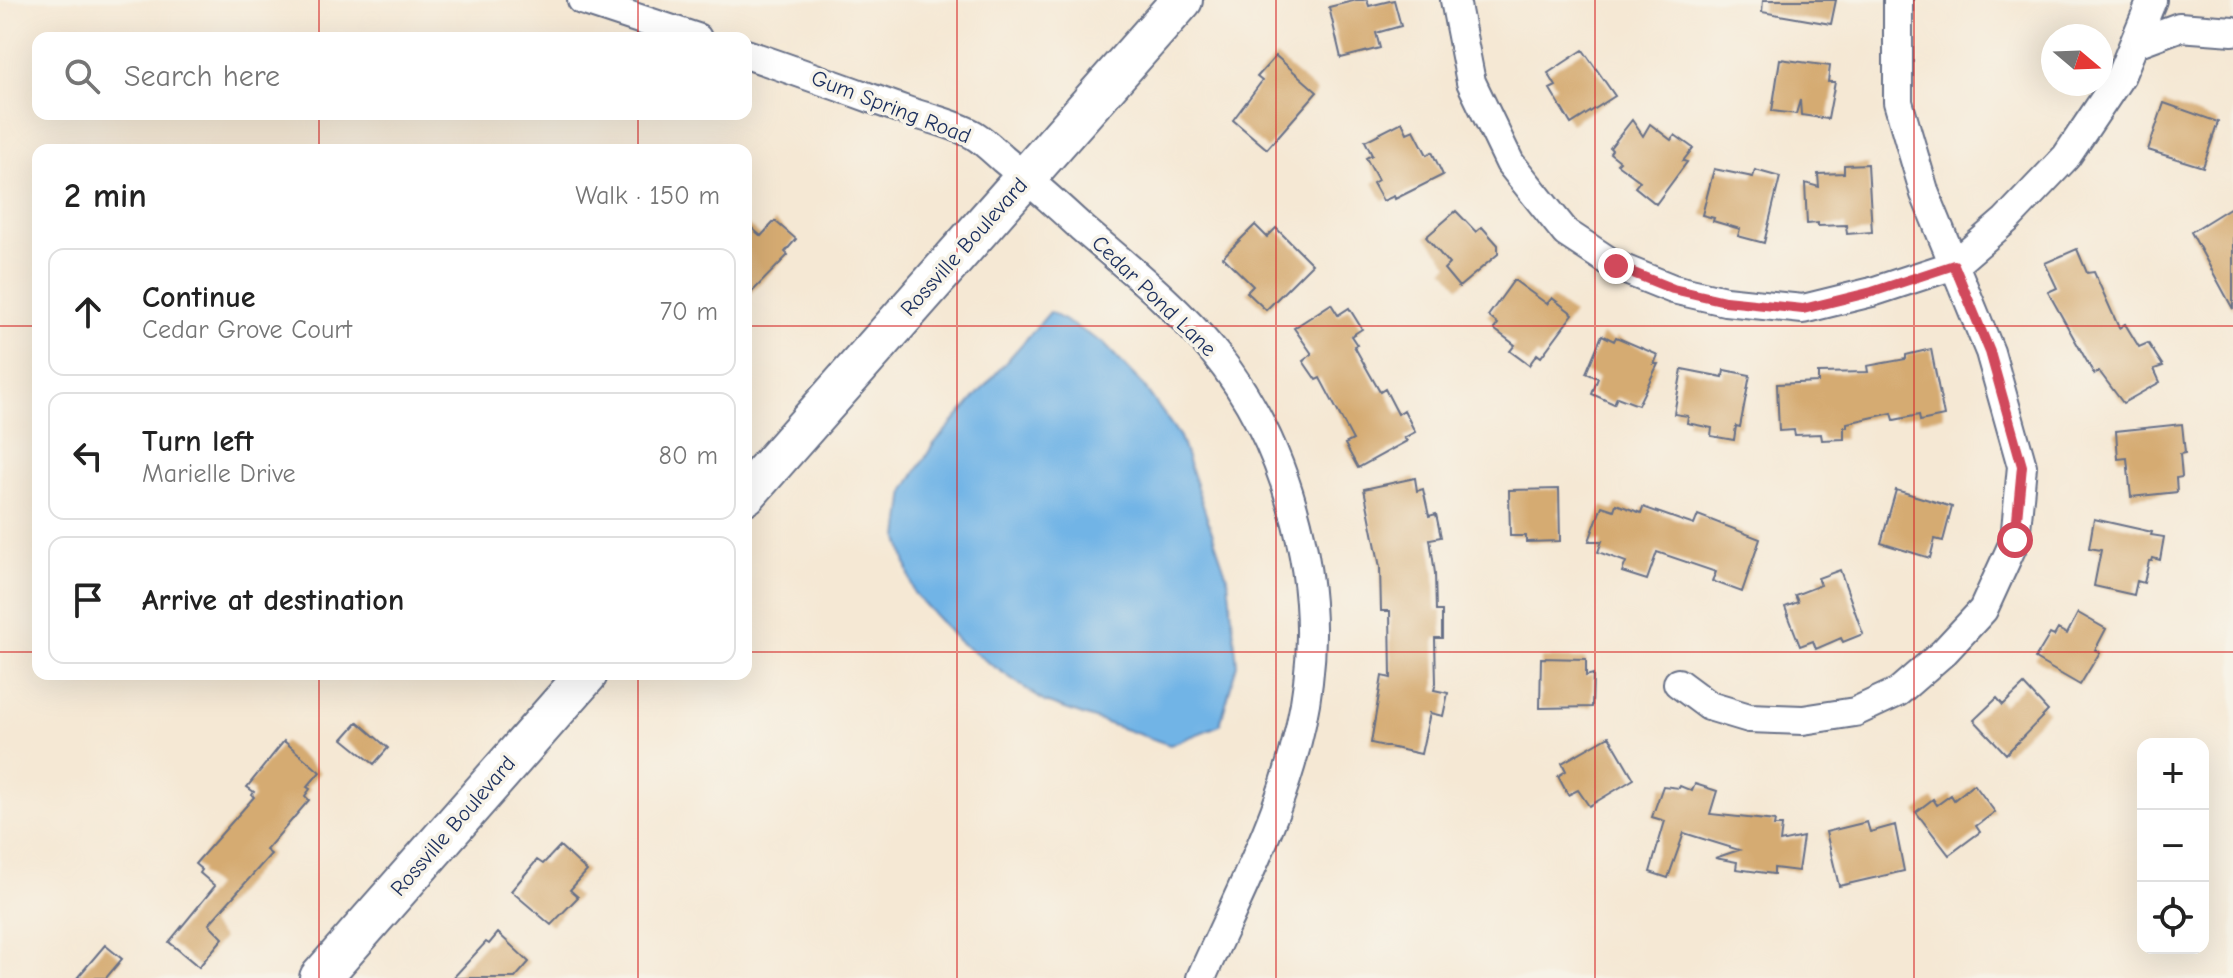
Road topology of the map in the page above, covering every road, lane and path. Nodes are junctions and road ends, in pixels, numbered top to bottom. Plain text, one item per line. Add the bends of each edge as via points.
1 (582, 0) edge
2 (1182, 0) edge
3 (1455, 0) edge
4 (1898, 0) edge
5 (2152, 0) edge
6 (2233, 31) edge
7 (679, 32) edge
8 (2136, 43) junction
9 (752, 56) edge
10 (1026, 178) junction
11 (1954, 265) junction
12 (752, 487) edge
13 (582, 680) edge
14 (1678, 683) dead end
15 (320, 978) edge
16 (1201, 978) edge

1 - 7 street
2 - 10 main road, Rossville Boulevard
3 - 11 street via 1471,82 1510,163 1566,233 1616,266 1725,301 1803,309
4 - 11 street via 1898,102 1925,194
5 - 8 street
6 - 8 street via 2179,27
8 - 11 street via 2066,157
9 - 10 street, Gum Spring Road via 974,135
10 - 12 main road, Rossville Boulevard
10 - 16 street, Cedar Pond Lane via 1215,353 1261,427 1298,525 1312,629 1300,733 1270,825
11 - 14 street via 1990,352 2022,466 2015,540 1983,610 1898,692 1855,712 1803,720 1749,718 1709,706
13 - 15 main road, Rossville Boulevard

